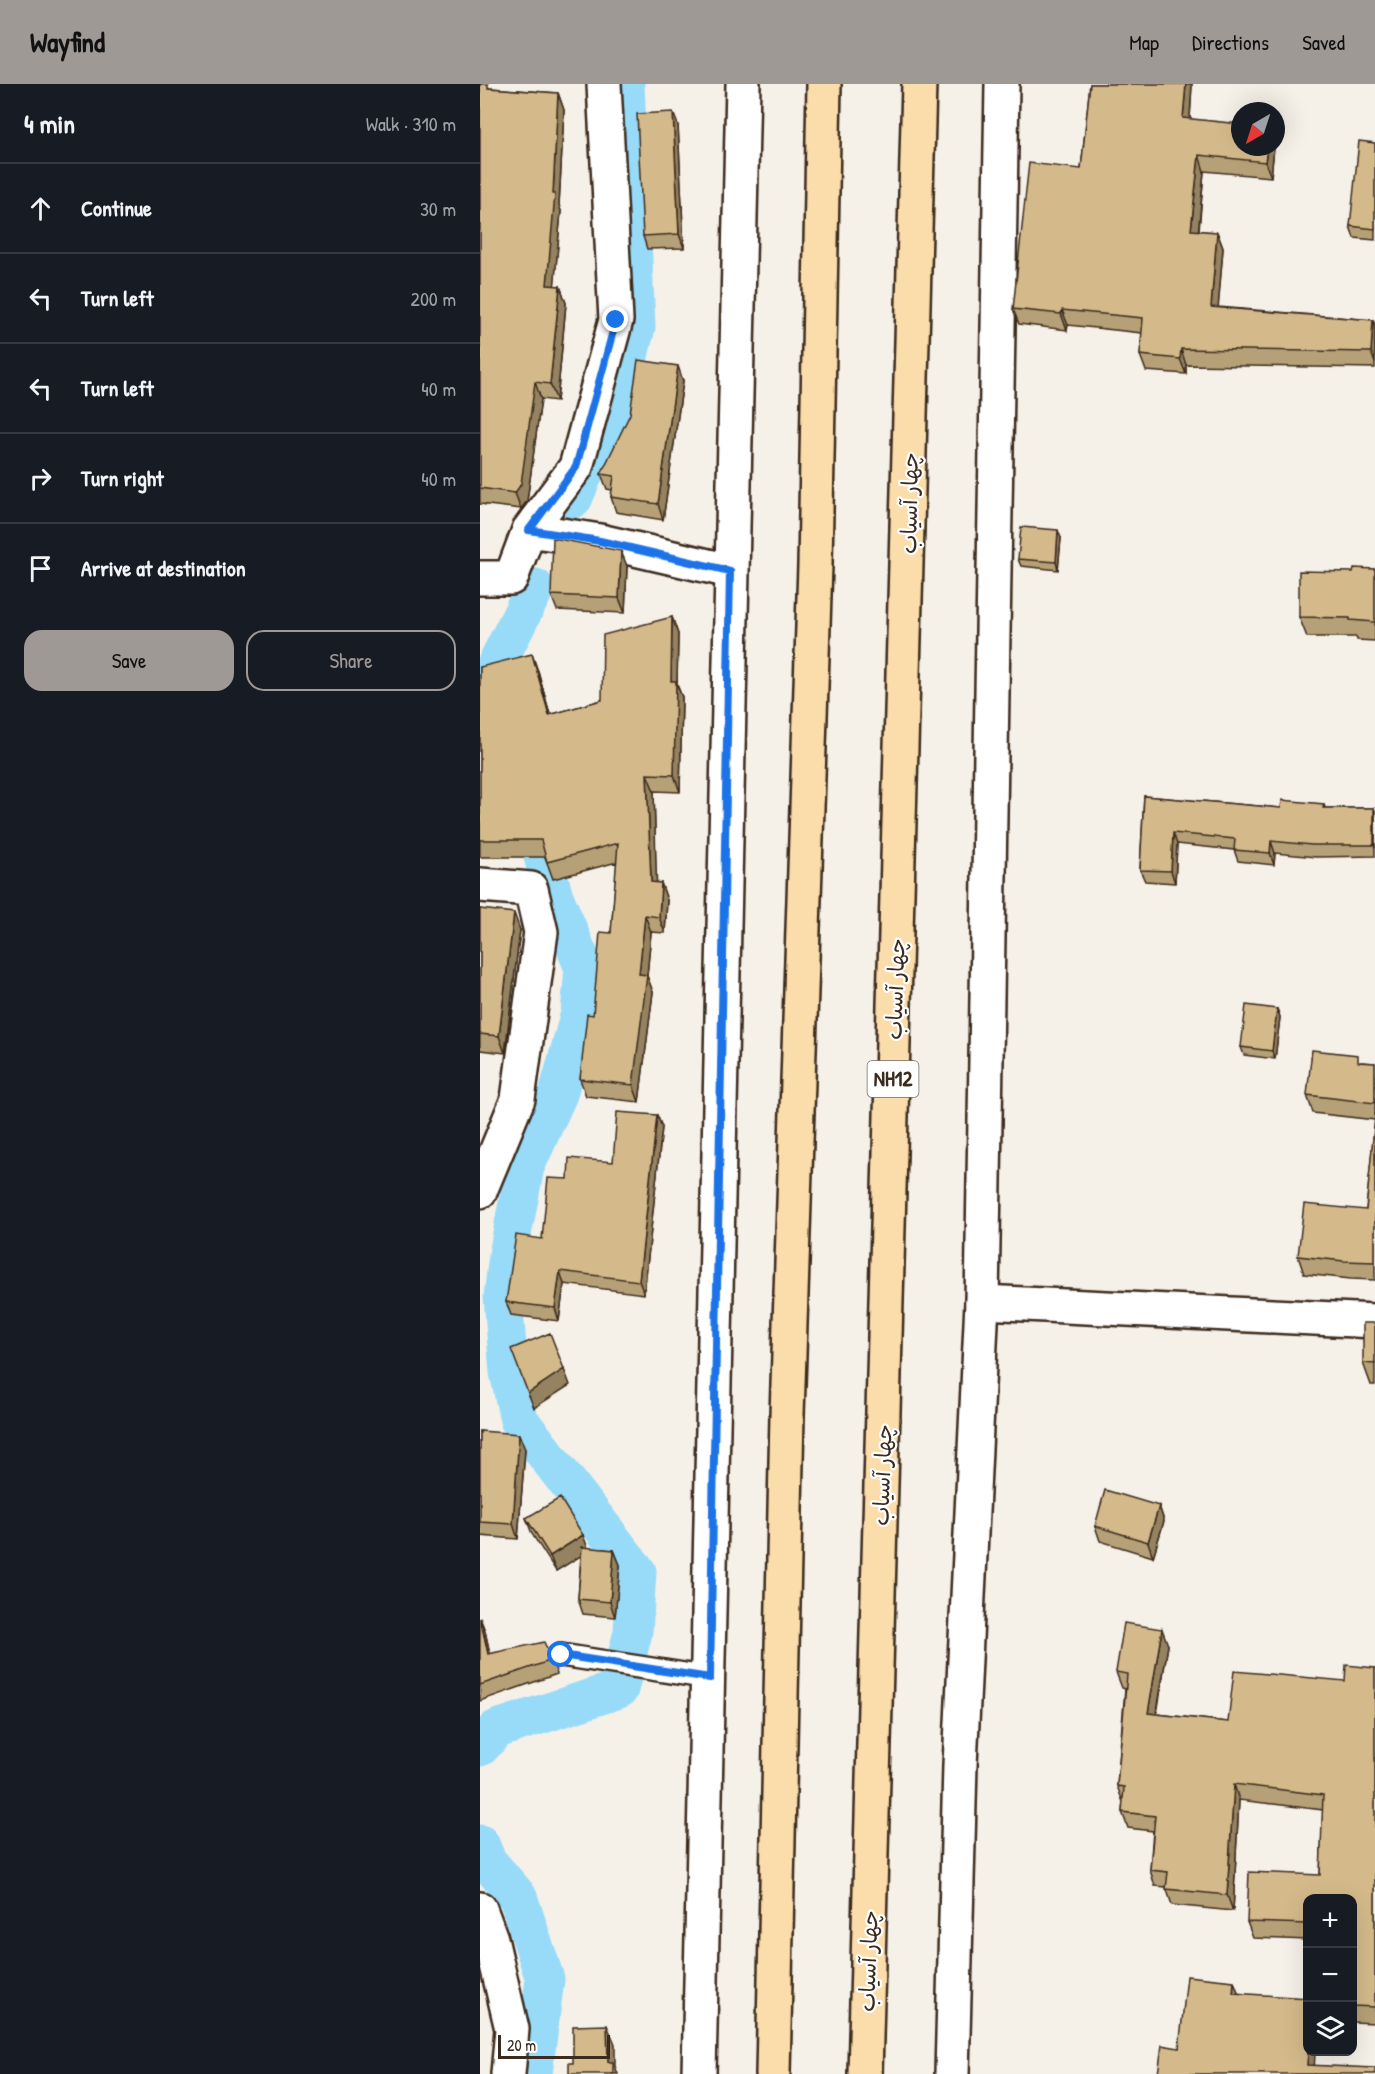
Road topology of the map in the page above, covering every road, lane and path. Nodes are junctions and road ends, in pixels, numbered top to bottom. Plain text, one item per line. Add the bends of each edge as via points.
1 (604, 84) edge
2 (743, 84) edge
3 (824, 84) edge
4 (919, 84) edge
5 (1002, 84) edge
6 (529, 530) junction
7 (730, 571) junction
8 (480, 578) edge
9 (480, 885) edge
10 (480, 1191) edge
11 (982, 1302) junction
12 (1375, 1321) edge
13 (561, 1655) dead end
14 (710, 1678) junction
15 (480, 1909) edge
16 (508, 2074) edge
17 (699, 2074) edge
18 (773, 2074) edge
19 (865, 2074) edge
20 (952, 2074) edge

1 - 6 street via 616,320 576,467
2 - 7 street
3 - 18 highway via 814,577 787,1403
4 - 19 highway, چهار آسیاب / NH12
5 - 11 street
6 - 7 street via 600,541
6 - 8 street via 511,578
7 - 14 street
9 - 10 street via 531,889 542,932 518,1099
11 - 12 street
11 - 20 street via 961,1753
13 - 14 lane
14 - 17 street
15 - 16 street via 512,2029

